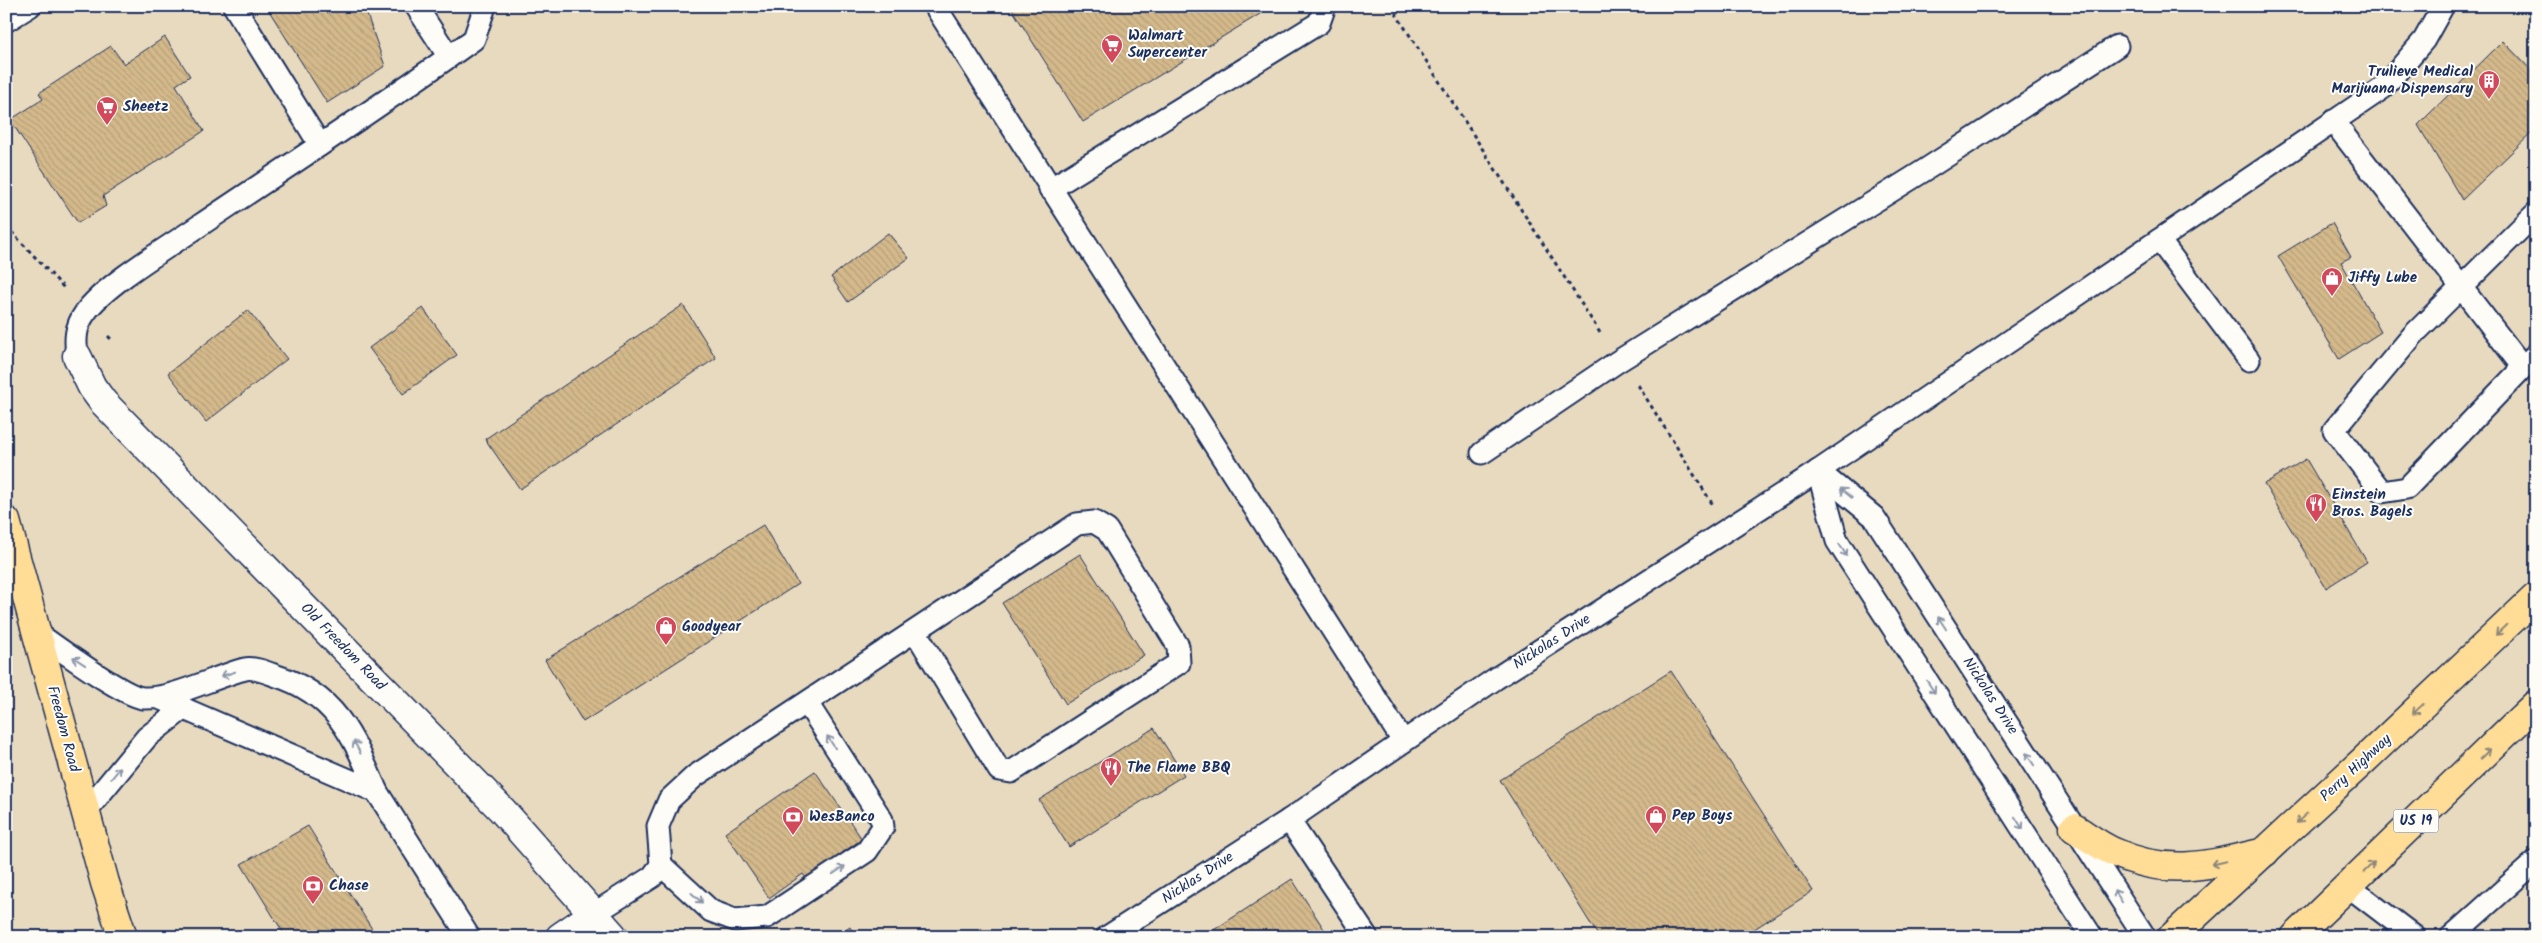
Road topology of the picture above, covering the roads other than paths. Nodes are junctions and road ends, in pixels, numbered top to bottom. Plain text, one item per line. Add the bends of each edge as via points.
1 (234, 6) edge
2 (416, 6) edge
3 (484, 6) edge
4 (935, 6) edge
5 (1325, 6) edge
6 (2442, 6) edge
7 (2117, 46) dead end
8 (449, 57) junction
9 (2333, 122) junction
10 (320, 145) junction
11 (1050, 189) junction
12 (2536, 213) edge
13 (2159, 240) junction
14 (2462, 289) junction
15 (77, 356) joint
16 (2250, 360) dead end
17 (2529, 360) edge
18 (1482, 453) dead end
19 (1818, 471) junction
20 (6, 521) edge
21 (2536, 596) edge
22 (915, 631) junction
23 (37, 633) junction
24 (159, 698) junction
25 (806, 703) junction
26 (2536, 704) edge
27 (184, 708) junction
28 (1403, 741) junction
29 (377, 792) junction
30 (86, 811) junction
31 (1289, 820) junction
32 (2074, 828) junction
33 (2266, 852) junction
34 (2536, 861) edge
35 (661, 866) junction
36 (2348, 886) junction
37 (595, 913) junction
38 (123, 937) edge
39 (469, 937) edge
40 (560, 937) edge
41 (614, 937) edge
42 (1107, 937) edge
43 (1367, 937) edge
44 (2092, 937) edge
45 (2144, 937) edge
46 (2172, 937) edge
47 (2295, 937) edge
48 (2415, 937) edge
49 (2451, 937) edge

1 - 10 lane
2 - 8 lane
3 - 8 lane via 474,39
4 - 11 lane
5 - 11 lane via 1319,23
6 - 9 lane via 2424,40 2383,88
7 - 18 lane via 1617,362
8 - 10 lane
9 - 13 lane
9 - 14 lane
10 - 15 lane via 96,301 78,325 75,340
11 - 28 lane
12 - 14 lane
13 - 16 lane
13 - 19 lane
14 - 17 lane
14 - 17 lane via 2413,335 2334,430 2382,492 2407,488
15 - 37 street, Old Freedom Road via 103,402 502,810
19 - 28 lane, Nickolas Drive via 1495,678
32 -> 19 lane, Nickolas Drive via 1874,517
19 -> 44 lane via 1837,541
20 - 23 main road, Freedom Road
21 -> 33 main road, Perry Highway
22 - 22 lane via 1077,524 1094,522 1107,530 1178,646 1179,663 1011,772 999,770
22 - 25 lane
24 -> 23 lane via 141,698 122,690
23 - 30 main road, Freedom Road
24 - 27 lane
29 -> 24 lane via 358,748 340,719 326,703 298,682 247,668
25 - 35 lane via 695,776 669,800 658,826
35 -> 25 lane via 711,911 735,920 767,917 867,851 883,827 882,820
36 -> 26 main road, US 19
27 - 29 lane
30 -> 27 lane via 147,737
28 - 31 lane, Nickolas Drive
29 - 39 lane
30 - 38 main road, Freedom Road
31 - 42 lane, Nicklas Drive
31 - 43 lane
33 -> 32 main road via 2202,866 2170,868 2113,852
45 -> 32 lane, Nickolas Drive
33 - 46 main road, Perry Highway
34 - 49 lane
35 - 37 lane via 652,877
36 - 47 main road, US 19
36 - 48 lane
37 - 40 street
37 - 41 street, Old Freedom Road

